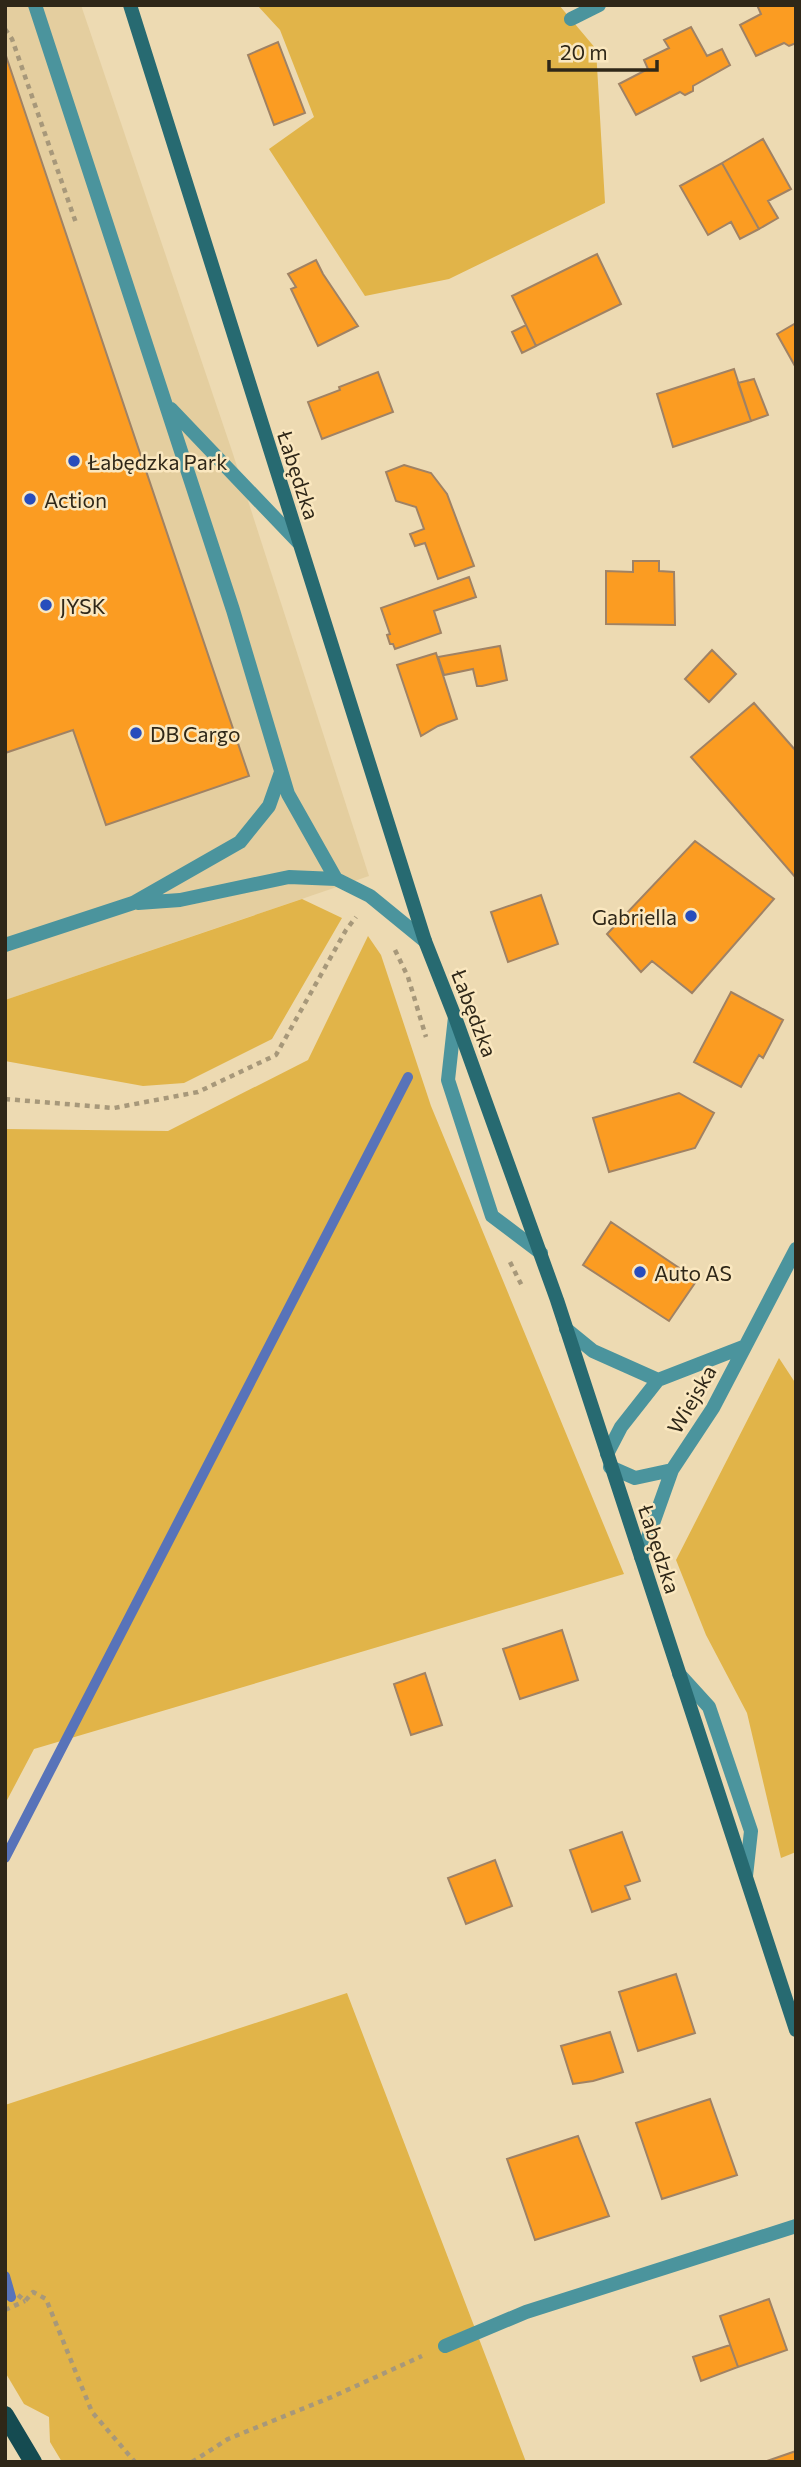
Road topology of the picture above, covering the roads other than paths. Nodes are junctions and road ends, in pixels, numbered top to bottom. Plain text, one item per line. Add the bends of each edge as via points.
1 (35, 5) edge
2 (130, 5) edge
3 (598, 5) edge
4 (571, 19) dead end
5 (168, 406) junction
6 (298, 542) junction
7 (282, 772) junction
8 (337, 879) junction
9 (133, 903) junction
10 (425, 941) junction
11 (5, 945) edge
12 (455, 1017) junction
13 (796, 1249) edge
14 (541, 1253) junction
15 (566, 1329) junction
16 (743, 1348) junction
17 (657, 1380) junction
18 (608, 1460) junction
19 (672, 1471) junction
20 (641, 1557) junction
21 (796, 2030) edge
22 (796, 2226) edge
23 (445, 2346) road end
24 (5, 2415) edge
25 (33, 2462) edge

1 - 5 street
2 - 6 street, Łabędzka
3 - 4 street
5 - 6 street
5 - 7 street
6 - 10 street, Łabędzka
7 - 8 street via 288,794
7 - 9 street via 269,806 240,842
8 - 9 street via 289,877 180,900
8 - 10 street via 370,897
9 - 11 street
10 - 12 street, Łabędzka
12 - 14 street, Łabędzka
12 - 14 street via 448,1080 492,1216
13 - 16 street, Wiejska
14 - 15 street, Łabędzka
15 - 17 street, Wiejska via 593,1351
15 - 18 street, Łabędzka
16 - 17 street, Wiejska
16 - 19 street, Wiejska via 701,1428
17 - 18 street, Wiejska via 621,1427
18 - 19 street via 635,1478
18 - 20 street, Łabędzka
19 - 20 street, Wiejska
20 - 21 street, Łabędzka
22 - 23 street via 526,2312
24 - 25 main road

